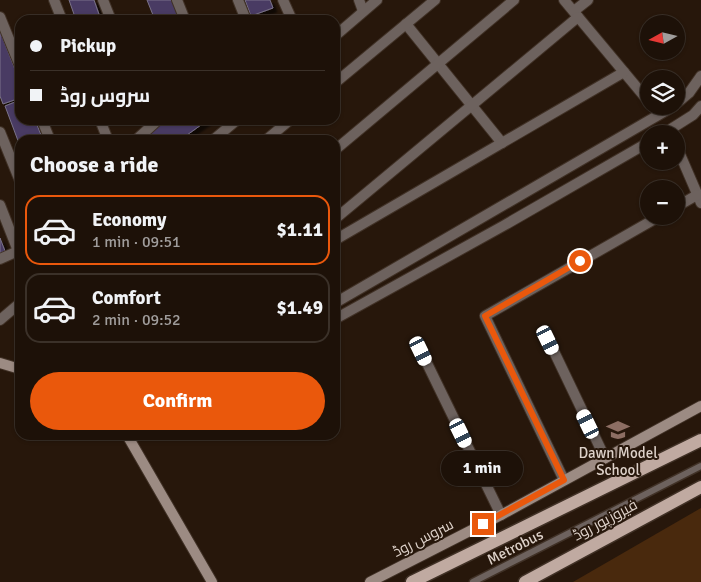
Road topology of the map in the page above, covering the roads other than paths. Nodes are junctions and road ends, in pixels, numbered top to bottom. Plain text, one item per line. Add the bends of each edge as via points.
1 (54, 0) edge
2 (103, 0) edge
3 (177, 0) edge
4 (238, 0) edge
5 (283, 0) edge
6 (359, 0) edge
7 (377, 0) edge
8 (435, 0) edge
9 (514, 0) edge
10 (564, 0) edge
11 (588, 0) edge
12 (363, 11) junction
13 (576, 14) junction
14 (60, 15) edge
15 (109, 15) edge
16 (183, 15) edge
17 (244, 15) edge
18 (287, 15) edge
19 (0, 17) edge
20 (406, 24) junction
21 (340, 32) edge
22 (15, 54) edge
23 (438, 64) junction
24 (624, 72) junction
25 (701, 76) edge
26 (340, 79) edge
27 (640, 91) edge
28 (685, 96) edge
29 (472, 105) junction
30 (701, 106) edge
31 (659, 115) joint
32 (150, 125) edge
33 (231, 125) edge
34 (284, 125) edge
35 (664, 125) edge
36 (678, 125) edge
37 (0, 132) edge
38 (141, 135) edge
39 (219, 135) edge
40 (272, 135) edge
41 (502, 143) junction
42 (340, 146) edge
43 (640, 147) edge
44 (685, 166) edge
45 (15, 169) edge
46 (699, 199) edge
47 (685, 204) edge
48 (0, 205) edge
49 (340, 215) edge
50 (644, 225) edge
51 (340, 237) edge
52 (15, 244) edge
53 (15, 255) edge
54 (0, 259) edge
55 (340, 300) edge
56 (15, 307) edge
57 (340, 316) edge
58 (0, 320) edge
59 (548, 340) dead end
60 (421, 351) dead end
61 (0, 362) edge
62 (15, 367) edge
63 (701, 406) edge
64 (700, 438) edge
65 (130, 440) edge
66 (605, 458) junction
67 (701, 466) edge
68 (564, 480) junction
69 (701, 487) edge
70 (501, 514) junction
71 (212, 582) edge
72 (370, 582) edge
73 (412, 582) edge
74 (473, 582) edge
75 (525, 582) edge

1 - 14 street
2 - 15 street
3 - 16 street
4 - 17 street
5 - 18 street
6 - 12 street
7 - 12 street
8 - 20 street
9 - 23 street
10 - 13 street
11 - 13 street
12 - 21 street
13 - 24 street
13 - 29 street
19 - 22 street
20 - 23 street
20 - 26 street
23 - 29 street
23 - 42 street
24 - 27 street
24 - 41 street
25 - 28 street
29 - 41 street
29 - 49 street
30 - 36 street
31 - 35 street
31 - 55 street
32 - 38 street
33 - 39 street
34 - 40 street
37 - 45 street
41 - 51 street
43 - 57 street
44 - 46 street
46 - 47 street
48 - 52 street
50 - 68 street via 485,316
53 - 54 street
56 - 58 street
59 - 66 street
60 - 70 street
61 - 62 street
63 - 66 street, سروس روڈ
64 - 73 main road, فیروزپور روڈ
65 - 71 street
66 - 68 street, سروس روڈ
67 - 74 lane, Metrobus
68 - 70 street, سروس روڈ
69 - 75 main road, فیروزپور روڈ
70 - 72 street, سروس روڈ

